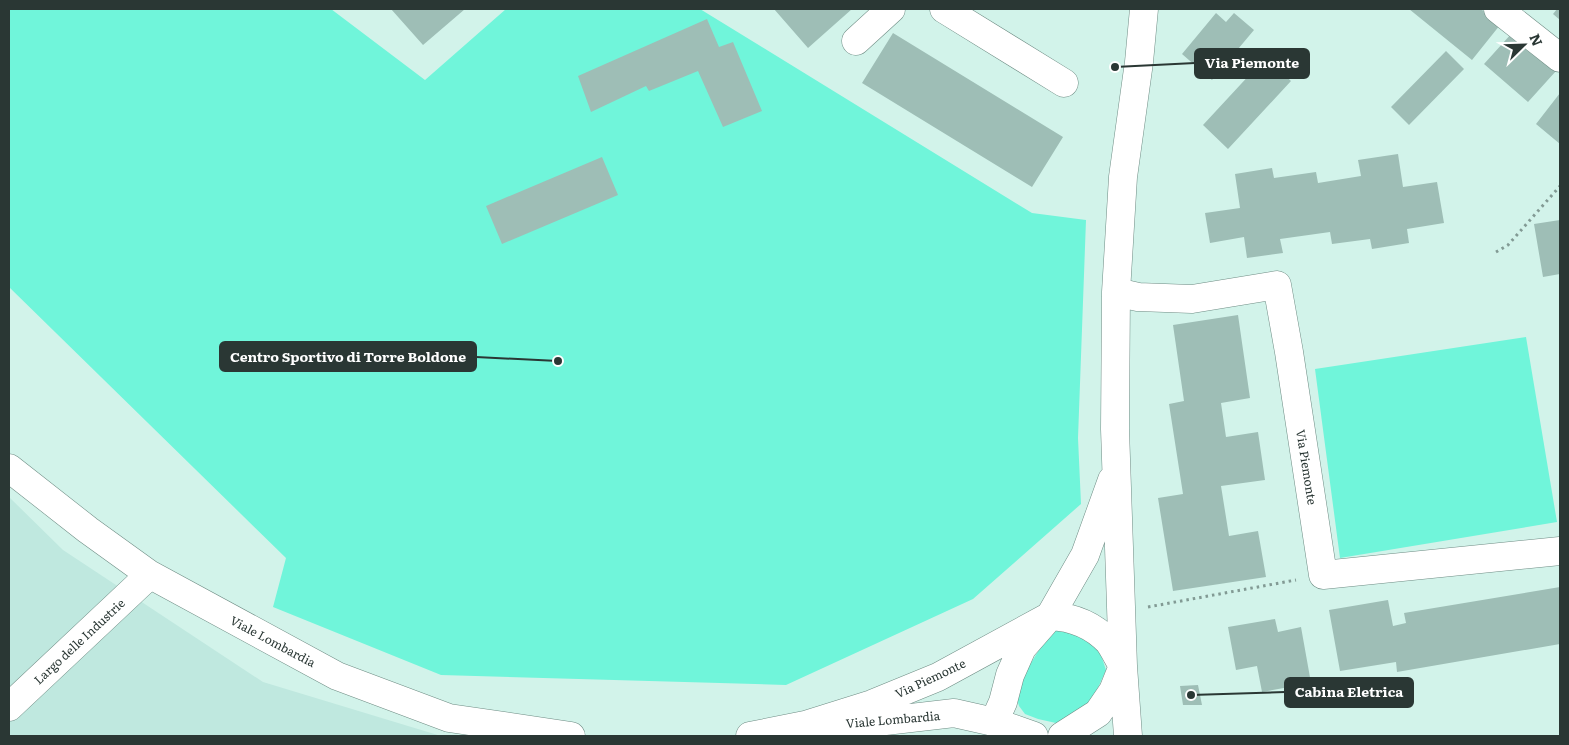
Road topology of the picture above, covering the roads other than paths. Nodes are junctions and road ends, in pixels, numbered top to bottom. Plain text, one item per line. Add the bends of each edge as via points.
1 (891, 9) edge
2 (944, 9) edge
3 (1144, 9) edge
4 (1498, 9) edge
5 (856, 41) dead end
6 (1560, 58) edge
7 (1064, 84) dead end
8 (1116, 292) junction
9 (1117, 464) junction
10 (9, 468) edge
11 (1560, 551) edge
12 (149, 574) junction
13 (1050, 616) junction
14 (1123, 666) junction
15 (9, 708) edge
16 (994, 722) junction
17 (804, 725) junction
18 (571, 736) edge
19 (750, 736) edge
20 (1034, 736) edge
21 (1062, 736) edge
22 (1128, 736) edge

1 - 5 street
2 - 7 street
3 - 8 street via 1123,177
4 - 6 street
8 - 9 street
8 - 11 street, Via Piemonte via 1138,298 1192,299 1277,285 1323,575
9 - 13 street via 1085,555
9 - 14 street
10 - 12 street, Viale Lombardia
12 - 15 street, Largo delle Industrie
12 - 18 street, Viale Lombardia via 337,676 449,718
13 - 14 street via 1062,616 1092,627 1109,643
13 - 16 street via 1022,648
13 - 17 street, Via Piemonte via 938,677 872,704
14 - 21 street via 1113,691 1098,714
14 - 22 street
16 - 17 street, Viale Lombardia via 954,713 868,723
16 - 20 street, Viale Lombardia
17 - 19 street, Viale Lombardia

